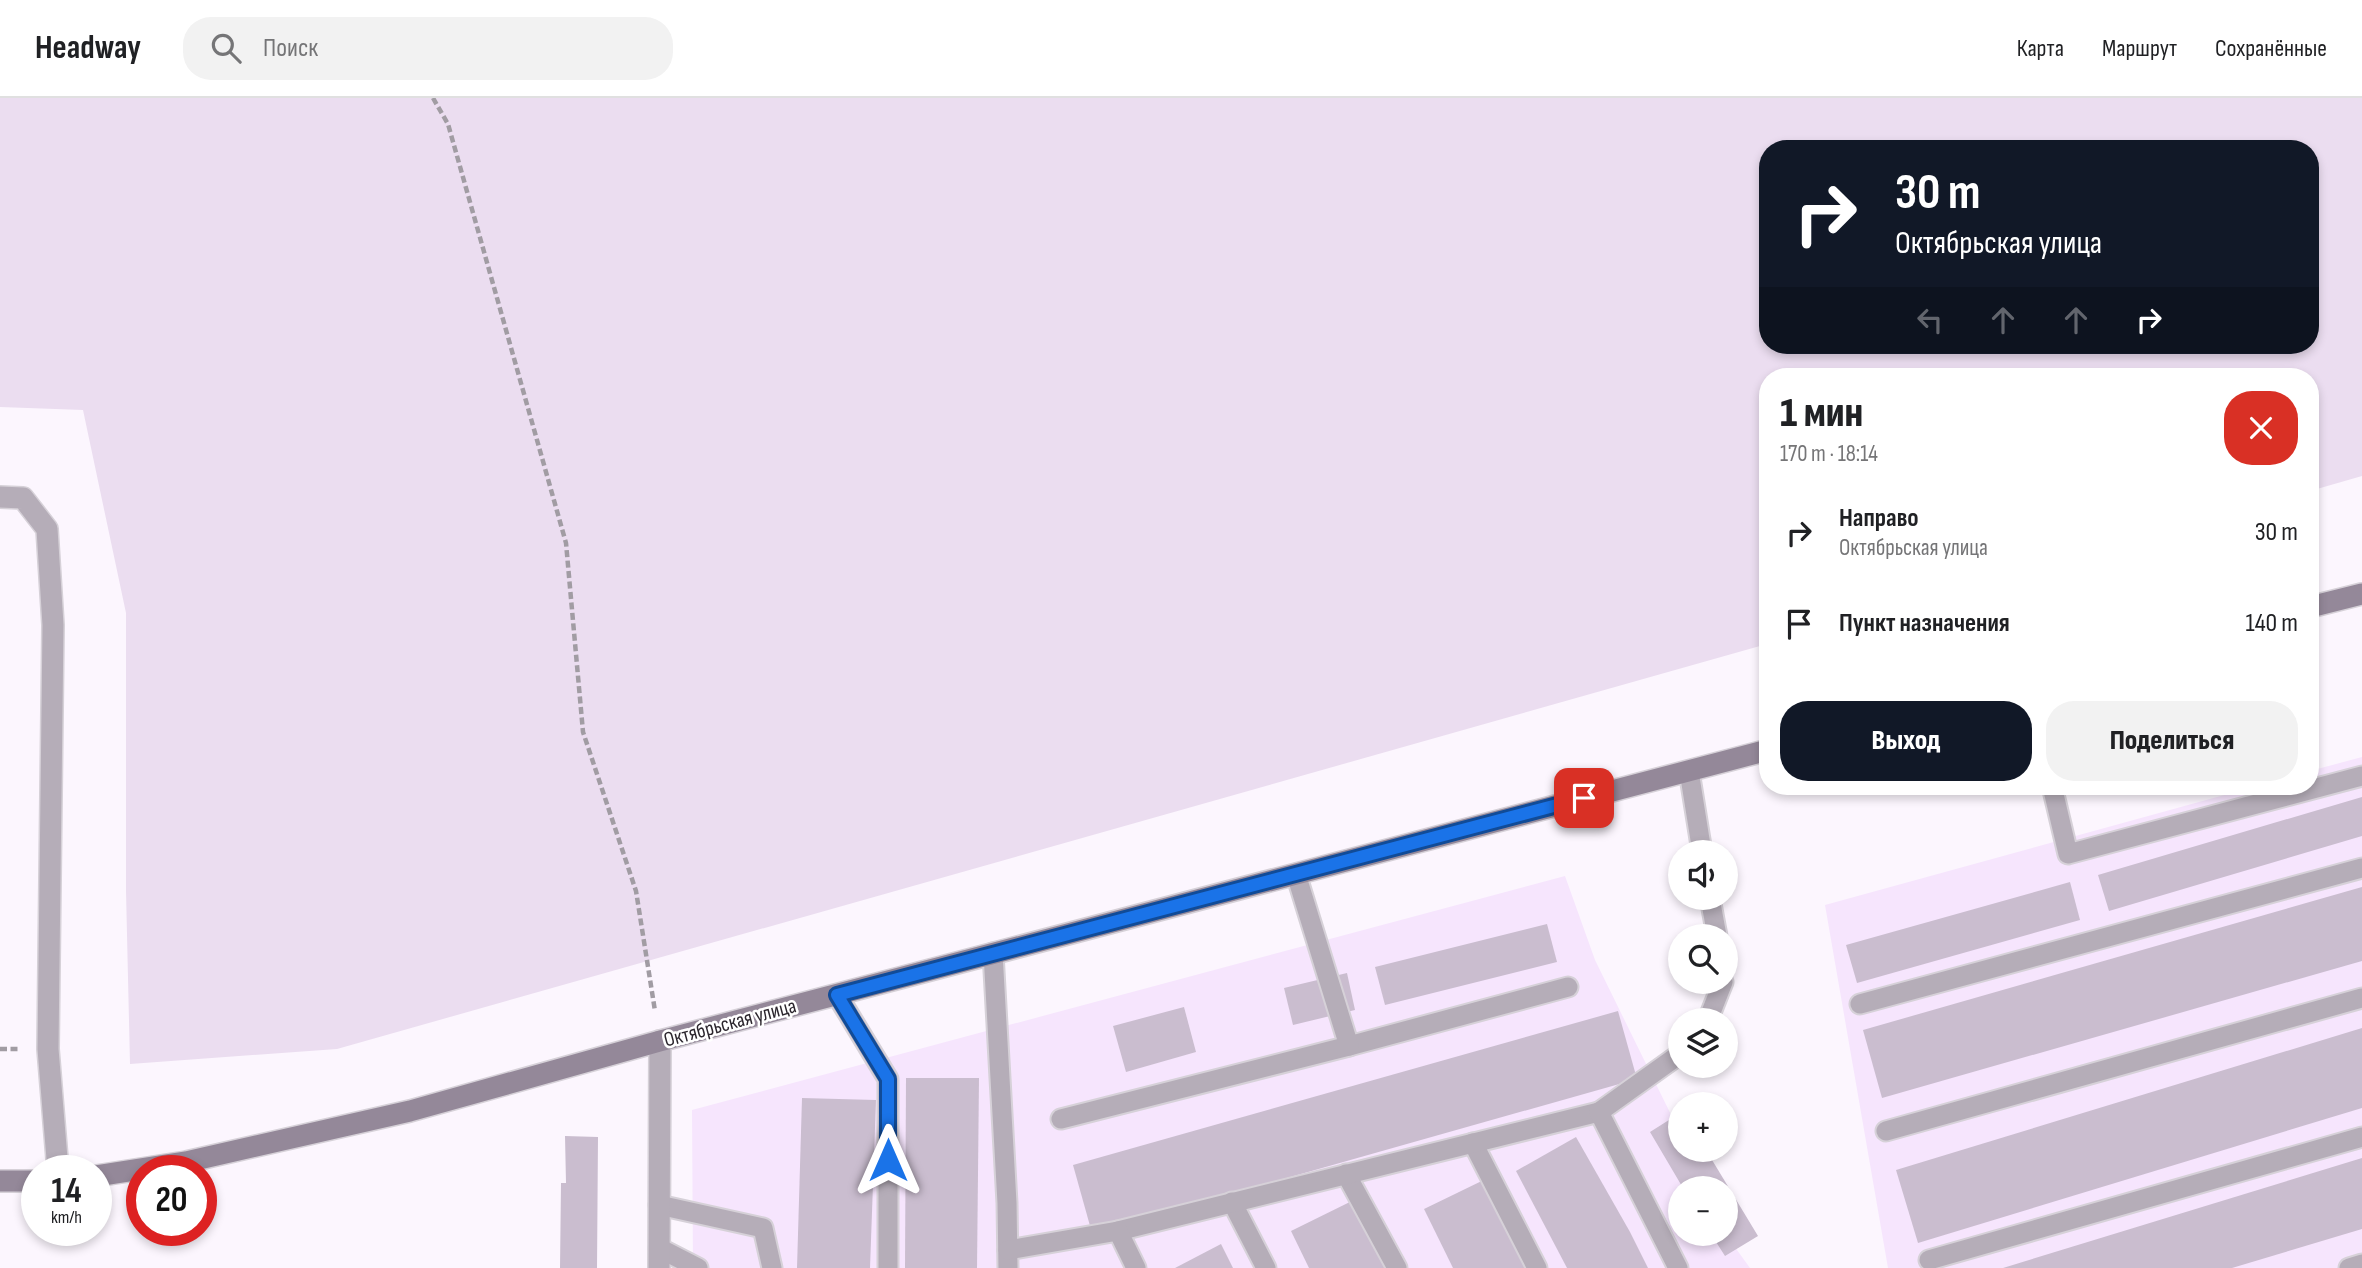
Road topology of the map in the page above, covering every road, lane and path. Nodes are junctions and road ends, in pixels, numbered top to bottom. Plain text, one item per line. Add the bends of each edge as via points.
1 (433, 98) edge
2 (0, 497) edge
3 (2362, 594) edge
4 (2319, 605) edge
5 (1759, 752) edge
6 (1689, 771) junction
7 (2362, 776) edge
8 (2319, 787) edge
9 (2054, 795) edge
10 (2290, 795) edge
11 (1700, 840) edge
12 (2362, 868) edge
13 (1296, 874) junction
14 (993, 953) junction
15 (1568, 987) dead end
16 (837, 995) junction
17 (2362, 998) edge
18 (1860, 1004) dead end
19 (660, 1041) junction
20 (1349, 1045) junction
21 (1668, 1063) edge
22 (1599, 1112) junction
23 (1061, 1118) dead end
24 (1886, 1131) dead end
25 (2362, 1137) edge
26 (1473, 1143) junction
27 (57, 1155) edge
28 (112, 1174) edge
29 (1346, 1174) junction
30 (0, 1181) edge
31 (21, 1181) edge
32 (1232, 1202) junction
33 (659, 1205) junction
34 (1118, 1231) junction
35 (659, 1258) edge
36 (1008, 1259) edge
37 (1929, 1260) dead end
38 (2362, 1264) edge
39 (698, 1268) edge
40 (772, 1268) edge
41 (888, 1268) edge
42 (1136, 1268) edge
43 (1266, 1268) edge
44 (1397, 1268) edge
45 (1537, 1268) edge
46 (1678, 1268) edge
47 (2349, 1268) edge

1 - 19 path via 449,124 566,543 583,732 636,891
2 - 27 street via 23,498 47,529 53,625 48,1049
3 - 4 main road
5 - 6 main road, Октябрьская улица
6 - 11 lane
6 - 13 main road, Октябрьская улица
7 - 8 lane
9 - 10 lane via 2067,854
12 - 18 lane
13 - 14 main road, Октябрьская улица
13 - 20 lane
14 - 16 main road, Октябрьская улица
14 - 36 lane
15 - 20 lane
16 - 19 main road, Октябрьская улица
16 - 41 lane via 888,1079
17 - 24 lane
19 - 28 main road, Октябрьская улица via 410,1111 186,1162
19 - 33 street
20 - 23 lane
21 - 22 lane
22 - 26 lane
22 - 46 lane
25 - 37 lane
26 - 29 lane
26 - 45 lane
29 - 32 lane
29 - 44 lane
30 - 31 main road
32 - 34 lane
32 - 43 lane
33 - 35 street
33 - 40 lane via 763,1228
34 - 36 lane
34 - 42 lane
35 - 39 lane
38 - 47 lane

